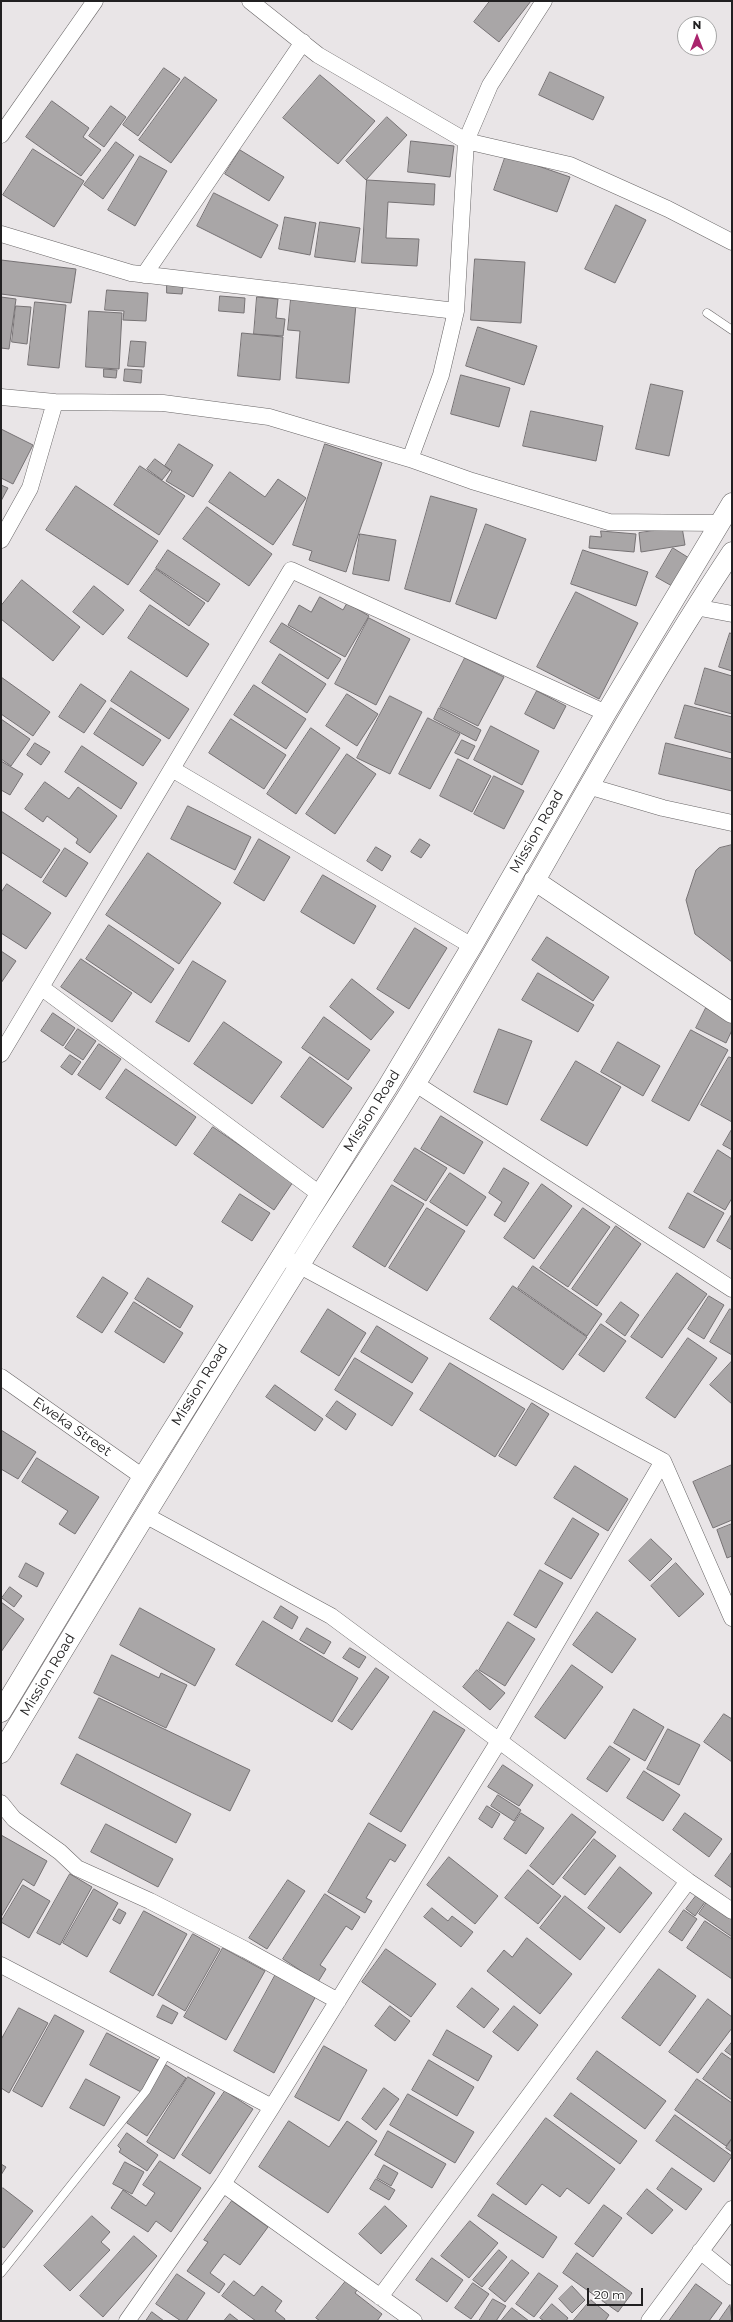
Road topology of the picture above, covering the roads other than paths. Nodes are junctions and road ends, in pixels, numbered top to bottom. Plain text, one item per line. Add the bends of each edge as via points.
1 (95, 1) edge
2 (250, 1) edge
3 (544, 1) edge
4 (302, 42) junction
5 (1, 135) edge
6 (466, 141) junction
7 (1, 234) edge
8 (732, 242) edge
9 (144, 275) junction
10 (456, 311) junction
11 (707, 313) dead end
12 (732, 330) edge
13 (1, 398) edge
14 (55, 402) junction
15 (410, 459) junction
16 (732, 503) edge
17 (719, 523) junction
18 (1, 540) edge
19 (732, 552) edge
20 (696, 607) junction
21 (732, 614) edge
22 (606, 713) junction
23 (172, 770) junction
24 (588, 786) junction
25 (732, 823) edge
26 (534, 880) junction
27 (472, 946) junction
28 (42, 988) junction
29 (732, 1013) edge
30 (1, 1054) edge
31 (416, 1084) junction
32 (321, 1195) junction
33 (281, 1255) junction
34 (299, 1266) junction
35 (732, 1289) edge
36 (1, 1377) edge
37 (663, 1461) junction
38 (143, 1477) junction
39 (145, 1515) junction
40 (732, 1618) edge
41 (1, 1712) edge
42 (499, 1741) junction
43 (1, 1753) edge
44 (1, 1802) edge
45 (688, 1881) junction
46 (732, 1911) edge
47 (1, 1965) edge
48 (338, 2001) junction
49 (167, 2053) junction
50 (272, 2107) junction
51 (223, 2184) junction
52 (732, 2209) edge
53 (700, 2251) junction
54 (1, 2273) edge
55 (732, 2276) edge
56 (380, 2297) junction
57 (126, 2321) edge
58 (414, 2321) edge
59 (649, 2321) edge

1 - 5 street
2 - 4 street
3 - 6 street via 490,85
4 - 6 street via 318,55
4 - 9 street
6 - 8 street via 570,165 668,209
6 - 10 street
7 - 9 street
9 - 10 street
10 - 15 street via 441,376
11 - 12 lane
13 - 14 street
14 - 15 street via 163,403 269,417
14 - 18 street via 30,488
15 - 17 street via 472,481 609,522
16 - 17 street, Mission Road
17 - 22 street, Mission Road
19 - 20 street, Mission Road
20 - 21 street
20 - 24 street, Mission Road
22 - 23 street via 291,570
22 - 27 street, Mission Road
23 - 27 street
23 - 28 street
24 - 25 street via 663,808
24 - 26 street, Mission Road
26 - 29 street
26 - 31 street, Mission Road
27 - 32 street, Mission Road
28 - 30 street
28 - 32 street
31 - 34 street, Mission Road
31 - 35 street
32 - 33 street, Mission Road
33 - 34 street
33 - 38 street, Mission Road
34 - 37 street
34 - 39 street, Mission Road
36 - 38 street, Eweka Street
37 - 40 street
37 - 42 street
38 - 41 street, Mission Road
39 - 42 street via 331,1616
39 - 43 street, Mission Road
42 - 45 street
42 - 48 street
44 - 48 street via 14,1819 60,1852 77,1868 150,1901
45 - 46 street
45 - 56 street
47 - 49 street
48 - 50 street
49 - 50 street
49 - 54 lane via 146,2091
50 - 51 street
51 - 56 street
51 - 57 street
52 - 53 street
53 - 55 street
53 - 59 street
56 - 58 street

